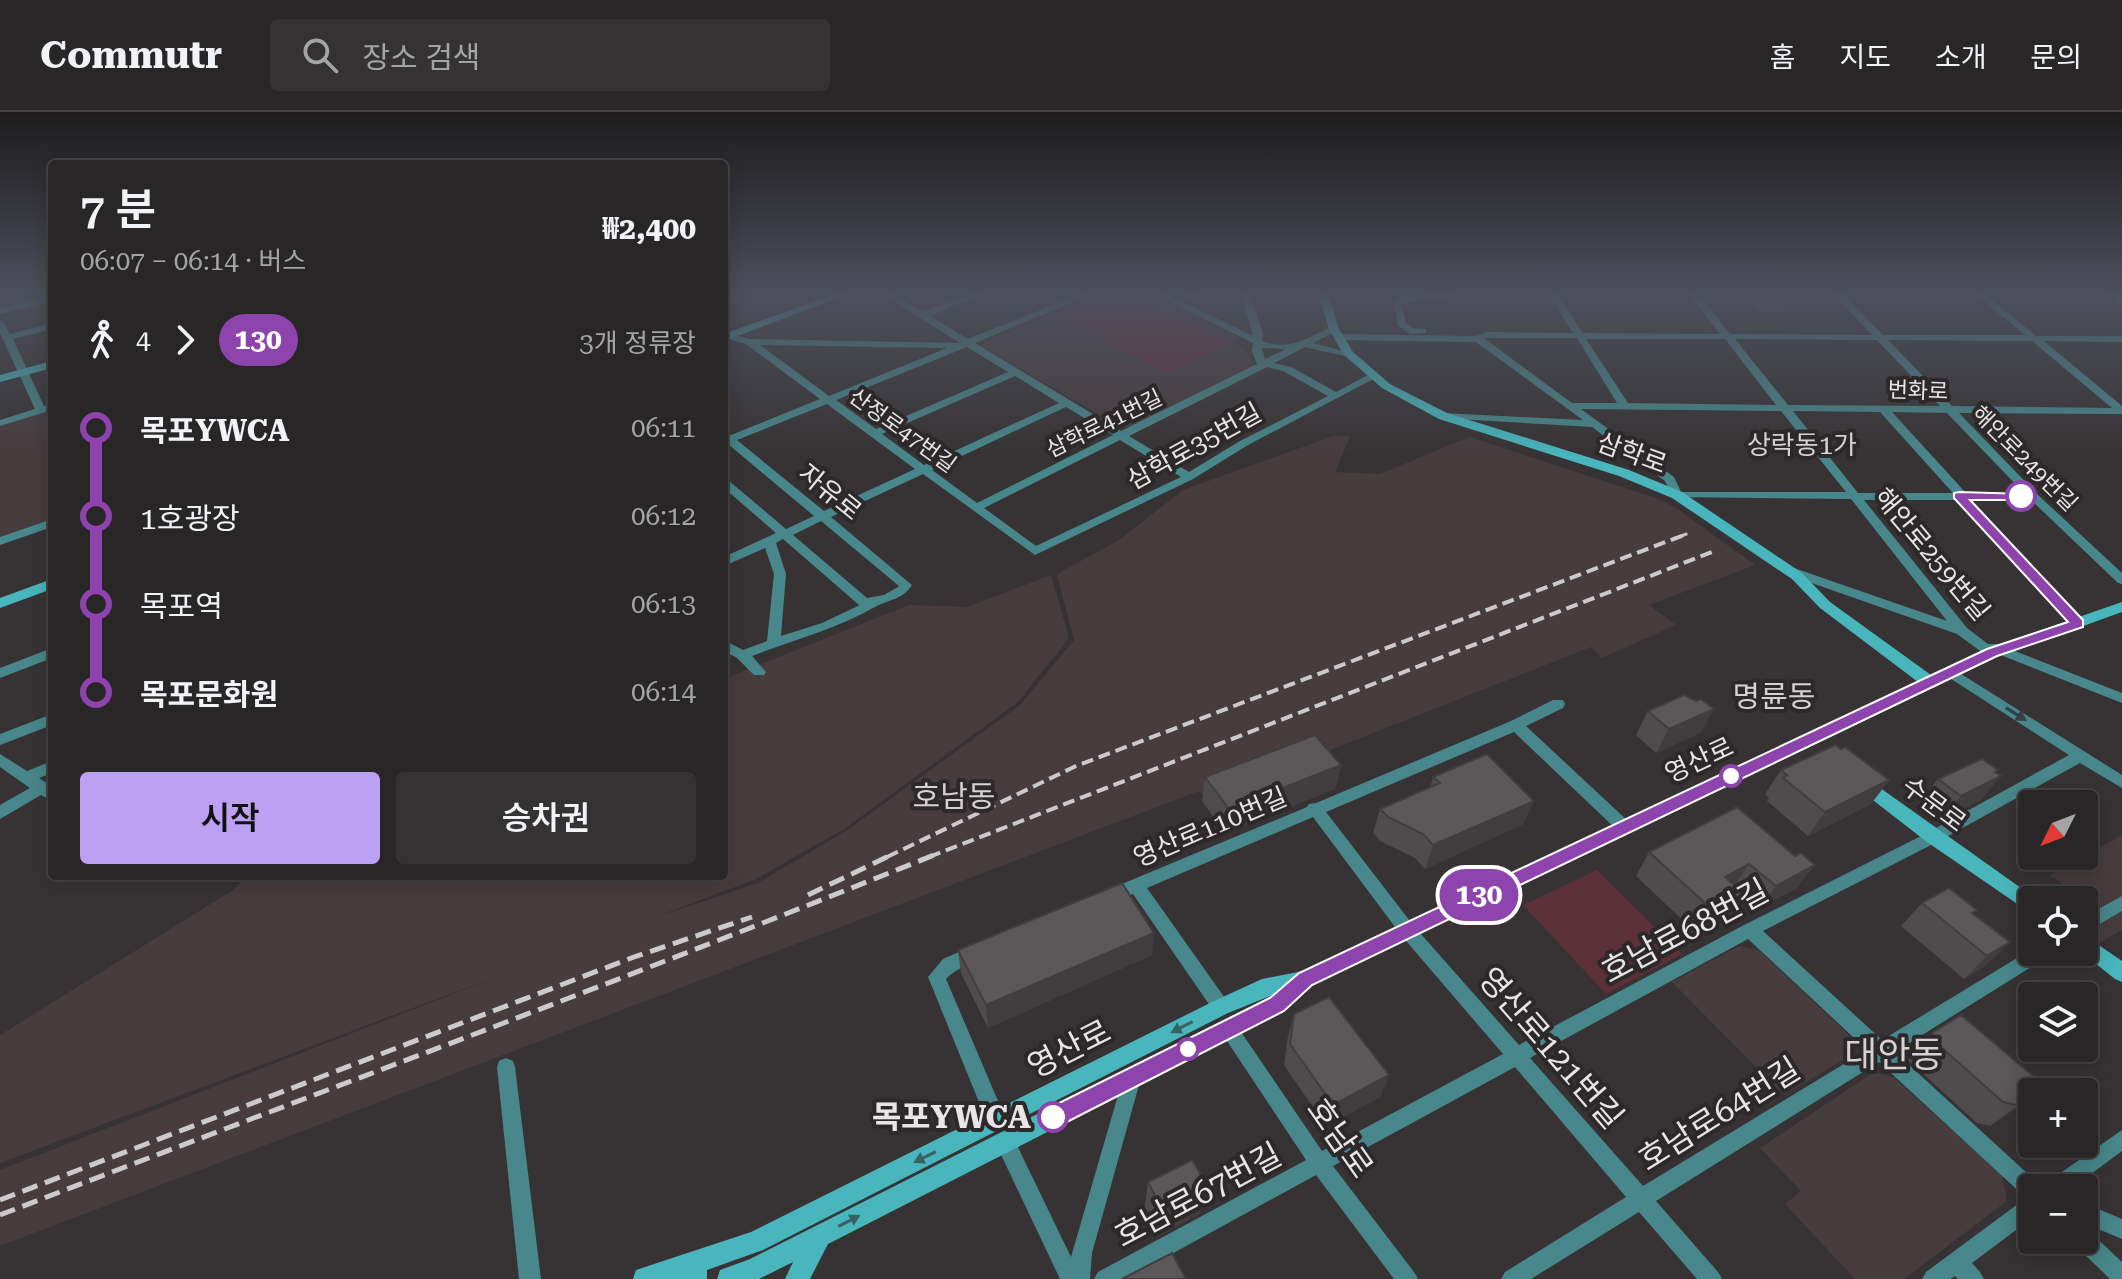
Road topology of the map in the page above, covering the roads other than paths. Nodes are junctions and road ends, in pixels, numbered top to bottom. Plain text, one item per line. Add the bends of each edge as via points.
1 (11, 347) edge
2 (756, 347) edge
3 (961, 347) edge
4 (976, 347) edge
5 (1258, 347) edge
6 (1294, 347) edge
7 (1317, 347) edge
8 (1345, 347) edge
9 (1489, 347) edge
10 (1587, 347) edge
11 (1737, 347) edge
12 (1891, 347) edge
13 (2045, 347) edge
14 (1349, 354) junction
15 (48, 365) edge
16 (1265, 365) junction
17 (1016, 372) junction
18 (22, 373) junction
19 (1372, 377) junction
20 (0, 379) edge
21 (1334, 395) junction
22 (828, 400) junction
23 (1067, 403) junction
24 (1568, 406) junction
25 (1624, 406) junction
26 (1785, 407) junction
27 (1882, 408) junction
28 (46, 409) edge
29 (1950, 411) junction
30 (2122, 411) edge
31 (1443, 416) junction
32 (0, 423) edge
33 (1593, 424) junction
34 (874, 434) junction
35 (1123, 436) junction
36 (728, 438) edge
37 (728, 441) edge
38 (923, 469) junction
39 (1189, 477) junction
40 (728, 485) edge
41 (1853, 494) junction
42 (1677, 495) junction
43 (1959, 496) junction
44 (2034, 497) junction
45 (976, 508) junction
46 (824, 514) junction
47 (48, 524) edge
48 (784, 533) junction
49 (769, 540) junction
50 (0, 541) edge
51 (1035, 551) joint
52 (728, 560) edge
53 (1790, 571) junction
54 (2122, 580) edge
55 (48, 585) edge
56 (869, 602) junction
57 (0, 603) edge
58 (2122, 607) edge
59 (2078, 624) junction
60 (1962, 631) junction
61 (774, 642) junction
62 (728, 647) edge
63 (1997, 652) junction
64 (48, 655) edge
65 (742, 655) junction
66 (759, 672) dead end
67 (1950, 672) junction
68 (0, 673) edge
69 (1929, 682) junction
70 (2122, 698) edge
71 (1558, 704) dead end
72 (48, 721) edge
73 (1516, 725) junction
74 (1807, 739) junction
75 (0, 740) edge
76 (2082, 755) junction
77 (1830, 757) edge
78 (0, 760) edge
79 (48, 769) edge
80 (1853, 774) edge
81 (27, 777) junction
82 (2122, 782) edge
83 (47, 792) edge
84 (1314, 808) junction
85 (0, 813) edge
86 (1623, 826) junction
87 (1933, 837) junction
88 (1136, 885) junction
89 (2018, 896) edge
90 (1095, 902) edge
91 (2122, 903) edge
92 (2098, 918) edge
93 (1407, 930) junction
94 (1750, 930) junction
95 (998, 942) edge
96 (2098, 954) edge
97 (2018, 966) edge
98 (2122, 973) edge
99 (1306, 979) junction
100 (1221, 1007) junction
101 (1229, 1029) junction
102 (1881, 1049) junction
103 (1519, 1055) junction
104 (506, 1067) dead end
105 (1132, 1078) junction
106 (1001, 1132) junction
107 (2122, 1139) edge
108 (1319, 1163) junction
109 (2075, 1174) edge
110 (2018, 1178) edge
111 (1641, 1197) junction
112 (2018, 1217) edge
113 (2098, 1219) edge
114 (2122, 1229) edge
115 (820, 1236) junction
116 (2098, 1253) edge
117 (720, 1254) junction
118 (1957, 1263) junction
119 (695, 1271) edge
120 (2122, 1276) edge
121 (530, 1279) edge
122 (645, 1279) edge
123 (722, 1279) edge
124 (729, 1279) edge
125 (797, 1279) edge
126 (1071, 1279) edge
127 (1079, 1279) edge
128 (1105, 1279) edge
129 (1407, 1279) edge
130 (1512, 1279) edge
131 (1711, 1279) edge
132 (1933, 1279) edge
133 (1973, 1279) edge

1 - 18 street
2 - 22 street, 산정로47번길
3 - 22 street
4 - 17 street
5 - 16 street
6 - 16 street, 삼학로41번길
7 - 14 street
8 - 14 street, 삼학로
9 - 24 street
10 - 25 street
11 - 26 street, 해안로259번길
12 - 29 street, 해안로249번길
13 - 30 street
14 - 19 street, 삼학로
15 - 18 street
16 - 21 street via 1287,369
16 - 35 street, 삼학로41번길
17 - 23 street
17 - 34 street
18 - 20 street
18 - 28 street
19 - 21 street, 삼학로35번길
19 - 31 street, 삼학로
21 - 39 street, 삼학로35번길
22 - 34 street, 산정로47번길
22 - 36 street
23 - 35 street
23 - 38 street
24 - 25 street, 번화로
24 - 33 street
25 - 26 street, 번화로
26 - 27 street, 번화로
26 - 41 street, 해안로259번길
27 - 29 street, 번화로
27 - 43 street
28 - 32 street
29 - 30 street, 번화로
29 - 44 street, 해안로249번길
31 - 33 street
31 - 42 street, 삼학로
33 - 42 street via 1670,479
34 - 38 street, 산정로47번길
35 - 39 street
35 - 45 street, 삼학로41번길
37 - 46 street, 자유로
38 - 45 street, 산정로47번길
38 - 46 street
39 - 51 street, 삼학로35번길
40 - 48 street
41 - 42 street
41 - 43 street
41 - 60 street, 해안로259번길
42 - 53 street, 삼학로
43 - 44 street
43 - 59 street
44 - 54 street, 해안로249번길
45 - 51 street, 산정로47번길
46 - 48 street
46 - 56 street, 자유로 via 906,585 882,601
47 - 50 street
48 - 49 street
48 - 56 street
49 - 52 street
49 - 61 street via 780,574
53 - 60 street
53 - 69 street, 삼학로 via 1825,605
55 - 57 street
56 - 61 street via 862,610
58 - 59 street, 영산로
59 - 63 street, 영산로
60 - 63 street
61 - 65 street
62 - 65 street
63 - 67 street, 영산로
63 - 70 street
64 - 68 street
65 - 66 street
67 - 69 street, 영산로
67 -> 76 street
69 - 74 street, 영산로
71 - 73 street, 영산로110번길
72 - 75 street
73 - 84 street, 영산로110번길
73 - 86 street
74 - 77 street
74 - 86 street, 영산로
76 - 82 street
76 - 87 street, 호남로68번길
78 - 81 street
79 - 81 street
80 - 87 street, 수문로
81 - 83 street
83 - 85 street
84 - 88 street, 영산로110번길
84 - 93 street, 영산로121번길
86 - 93 street, 영산로
87 - 89 street, 수문로
87 - 94 street, 호남로68번길
88 - 90 street, 영산로110번길
88 - 100 street
91 - 92 street
93 - 99 street, 영산로
93 - 103 street, 영산로121번길
94 - 102 street
94 - 103 street, 호남로68번길
95 - 106 street via 949,964 937,977
96 - 98 street
97 - 102 street, 호남로64번길
99 - 100 street, 영산로 via 1262,988
99 - 101 street, 영산로 via 1277,1005
100 -> 106 street, 영산로
101 - 105 street, 영산로
101 - 108 street, 호남로
102 - 110 street
102 - 111 street, 호남로64번길
103 - 108 street, 호남로68번길
103 - 111 street, 영산로121번길
104 - 121 street
105 - 106 street, 영산로
105 - 127 street
115 -> 106 street, 영산로
106 -> 117 street, 영산로
106 - 126 street
107 - 109 street
108 - 128 street, 호남로67번길
108 - 129 street, 호남로
111 - 130 street, 호남로64번길
111 - 131 street, 영산로121번길
112 - 118 street
113 - 114 street
115 - 124 street, 영산로
115 - 125 street
116 - 120 street
117 - 119 street, 영산로
117 - 123 street
118 - 132 street
118 - 133 street
119 - 122 street, 영산로

